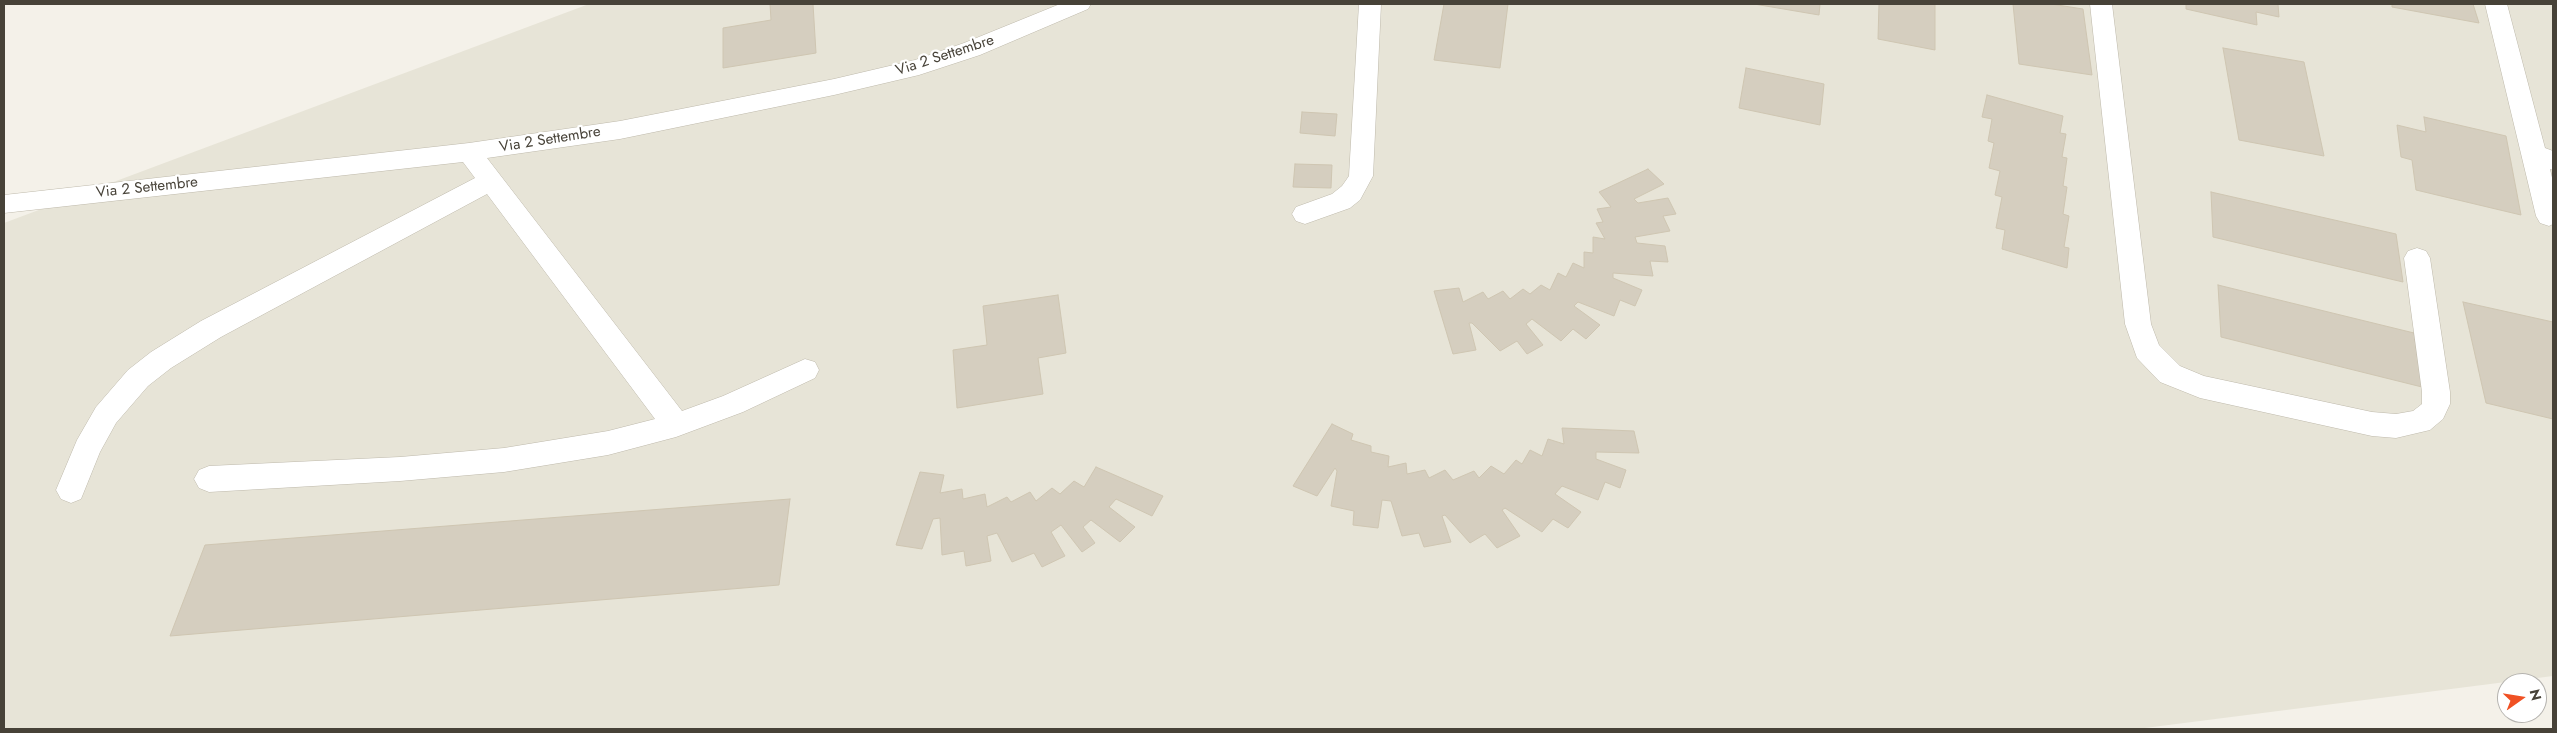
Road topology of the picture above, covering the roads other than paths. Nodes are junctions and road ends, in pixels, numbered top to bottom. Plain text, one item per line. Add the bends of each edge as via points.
1 (1080, 4) edge
2 (1370, 4) edge
3 (2101, 4) edge
4 (2496, 4) edge
5 (469, 152) junction
6 (2544, 157) edge
7 (490, 181) junction
8 (4, 204) edge
9 (1305, 214) dead end
10 (2549, 216) dead end
11 (2418, 258) dead end
12 (804, 370) dead end
13 (676, 425) junction
14 (209, 479) dead end
15 (70, 490) dead end

1 - 5 street, Via 2 Settembre via 954,55 863,81 620,130
2 - 9 street via 1361,176 1351,193 1341,201
3 - 11 street via 2138,324 2148,350 2170,374 2200,388 2372,424 2396,426 2420,422 2433,410 2436,392
4 - 6 street
5 - 7 street
5 - 8 street, Via 2 Settembre
6 - 10 street
7 - 13 street
7 - 15 street via 204,333 154,364 126,390 106,415
12 - 13 street via 734,404
13 - 14 street via 608,444 504,460

